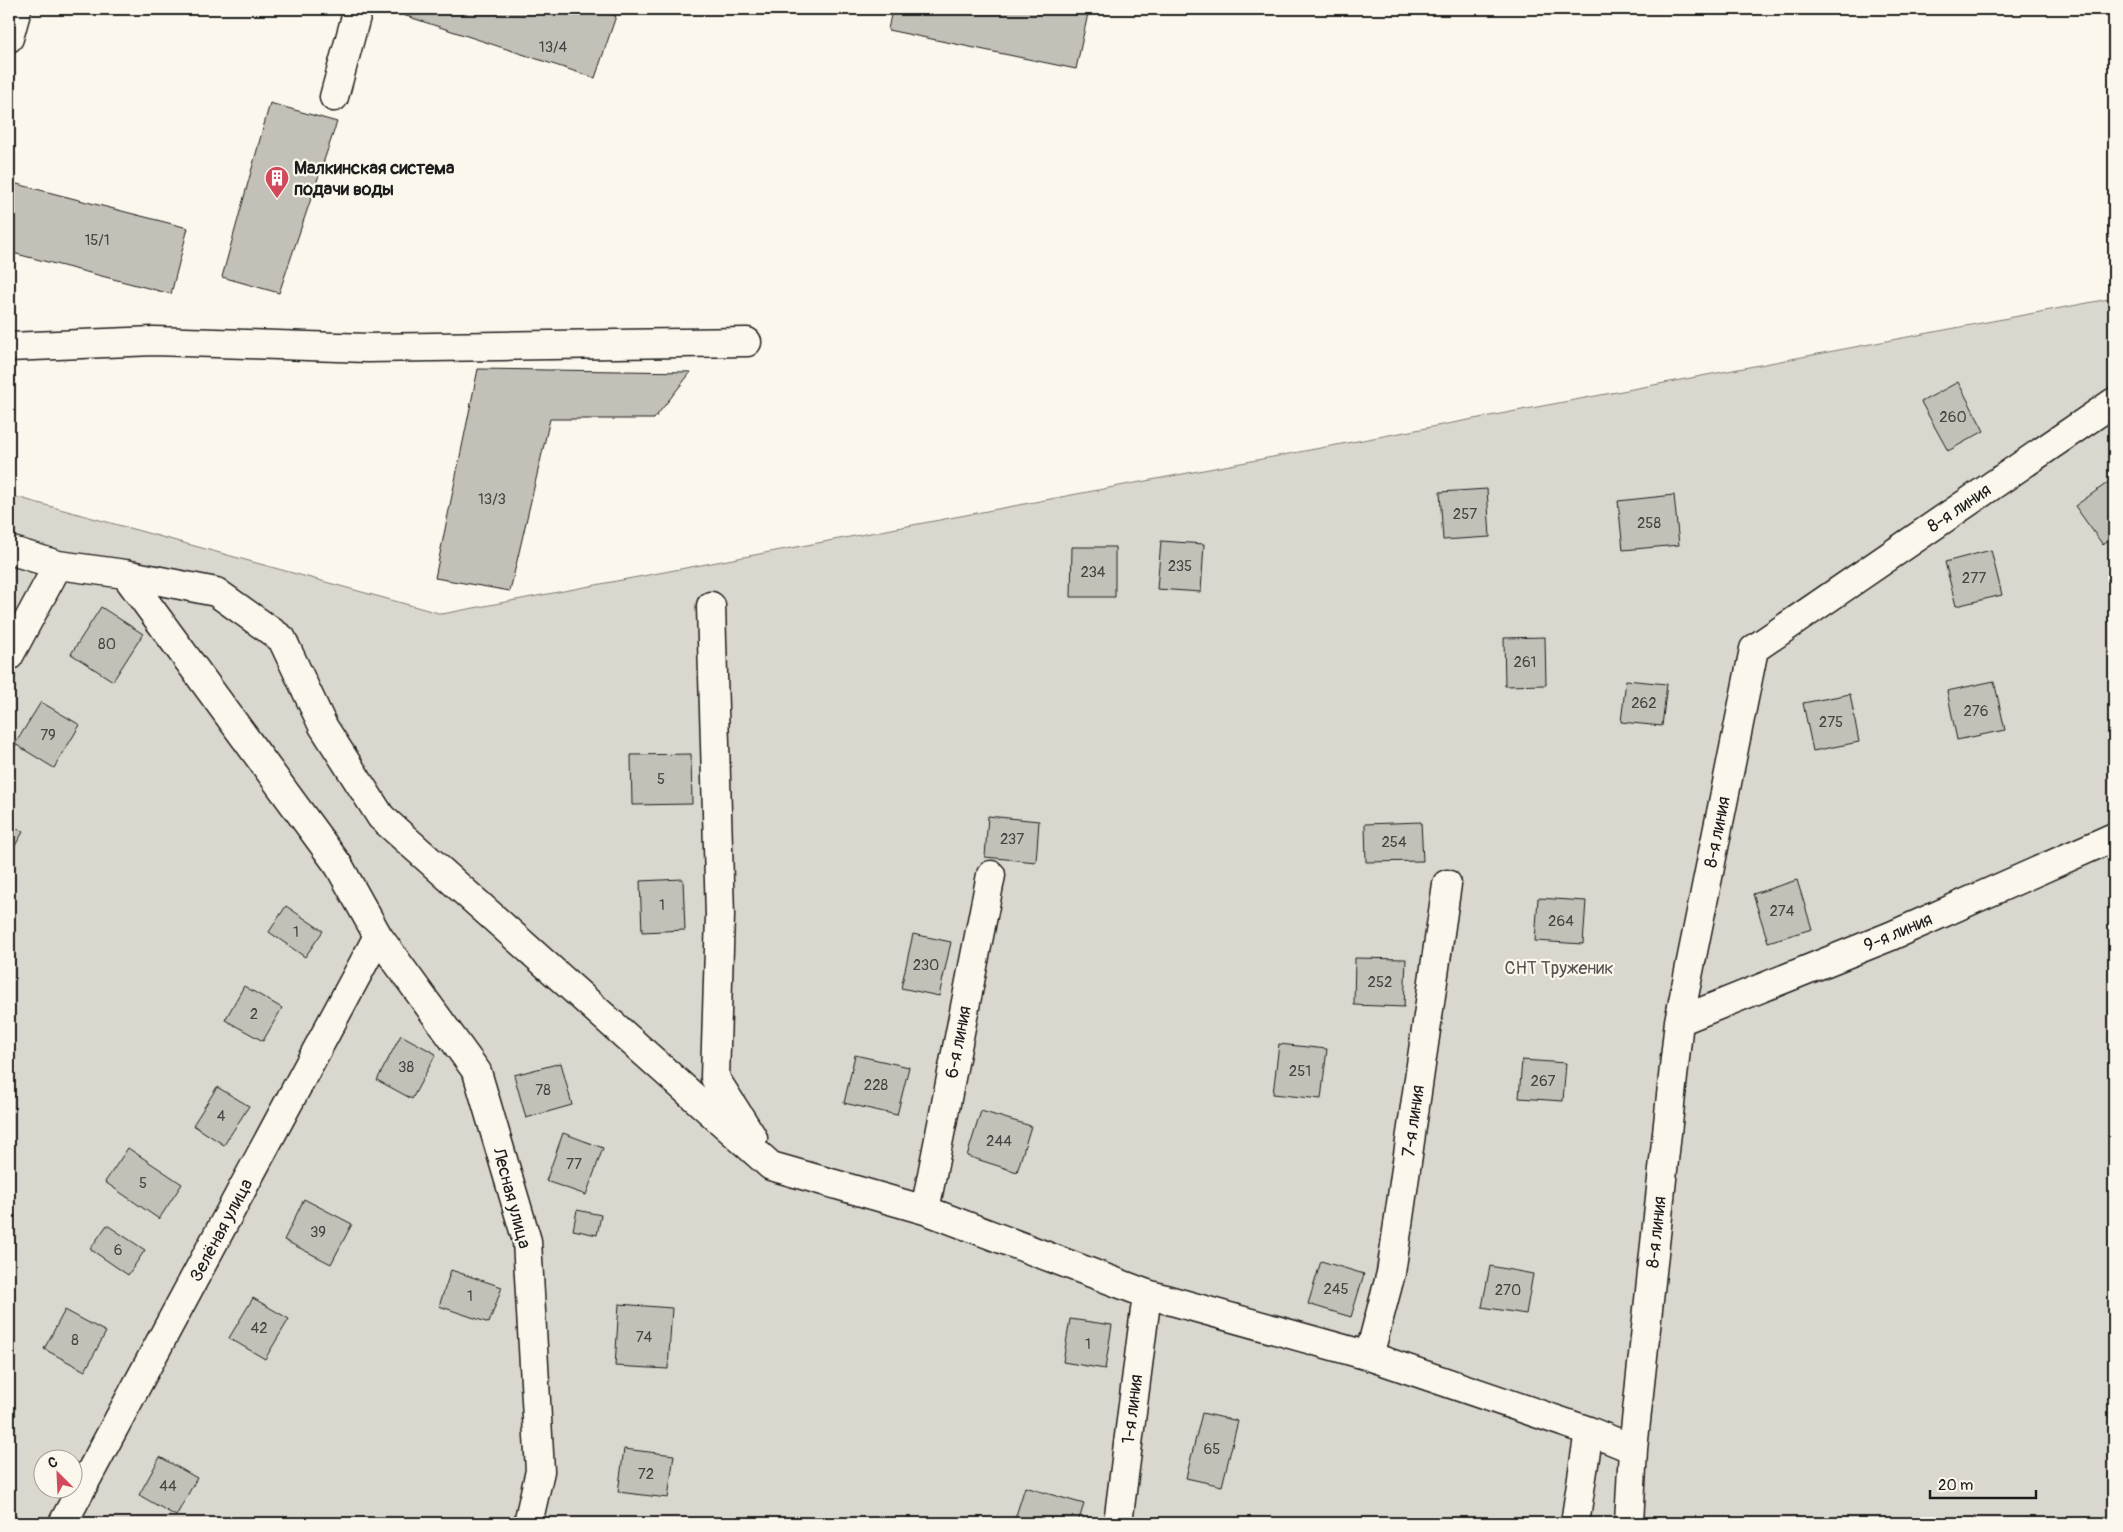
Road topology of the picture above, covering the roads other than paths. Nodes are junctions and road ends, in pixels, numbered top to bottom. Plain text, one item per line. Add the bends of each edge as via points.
1 (17, 9) edge
2 (358, 9) edge
3 (9, 38) edge
4 (334, 97) dead end
5 (747, 342) dead end
6 (9, 347) edge
7 (2114, 402) edge
8 (9, 550) edge
9 (58, 566) junction
10 (125, 574) junction
11 (711, 606) dead end
12 (9, 656) edge
13 (2114, 837) edge
14 (991, 875) dead end
15 (1447, 884) dead end
16 (378, 936) junction
17 (1679, 1022) junction
18 (772, 1166) junction
19 (925, 1210) junction
20 (1147, 1294) junction
21 (1369, 1356) junction
22 (1589, 1431) junction
23 (1633, 1449) junction
24 (63, 1523) edge
25 (528, 1523) edge
26 (1118, 1523) edge
27 (1575, 1523) edge
28 (1629, 1523) edge

1 - 3 street
2 - 4 street
5 - 6 street via 367,348 154,341
7 - 17 street, 8-я линия via 1754,649
8 - 9 street
9 - 10 street
9 - 12 street
10 - 16 street, Лесная улица via 339,866
10 - 18 street via 216,592 282,639 323,726 381,818
11 - 18 street via 720,916 715,1078
13 - 17 street, 9-я линия via 1891,936
14 - 19 street, 6-я линия
15 - 21 street, 7-я линия via 1391,1272
16 - 24 street, Зелёная улица
16 - 25 street, Лесная улица via 477,1072 527,1241 540,1471
17 - 23 street, 8-я линия
18 - 19 street
19 - 20 street
20 - 21 street
20 - 26 street, 1-я линия
21 - 22 street
22 - 23 street
22 - 27 street
23 - 28 street, 8-я линия

